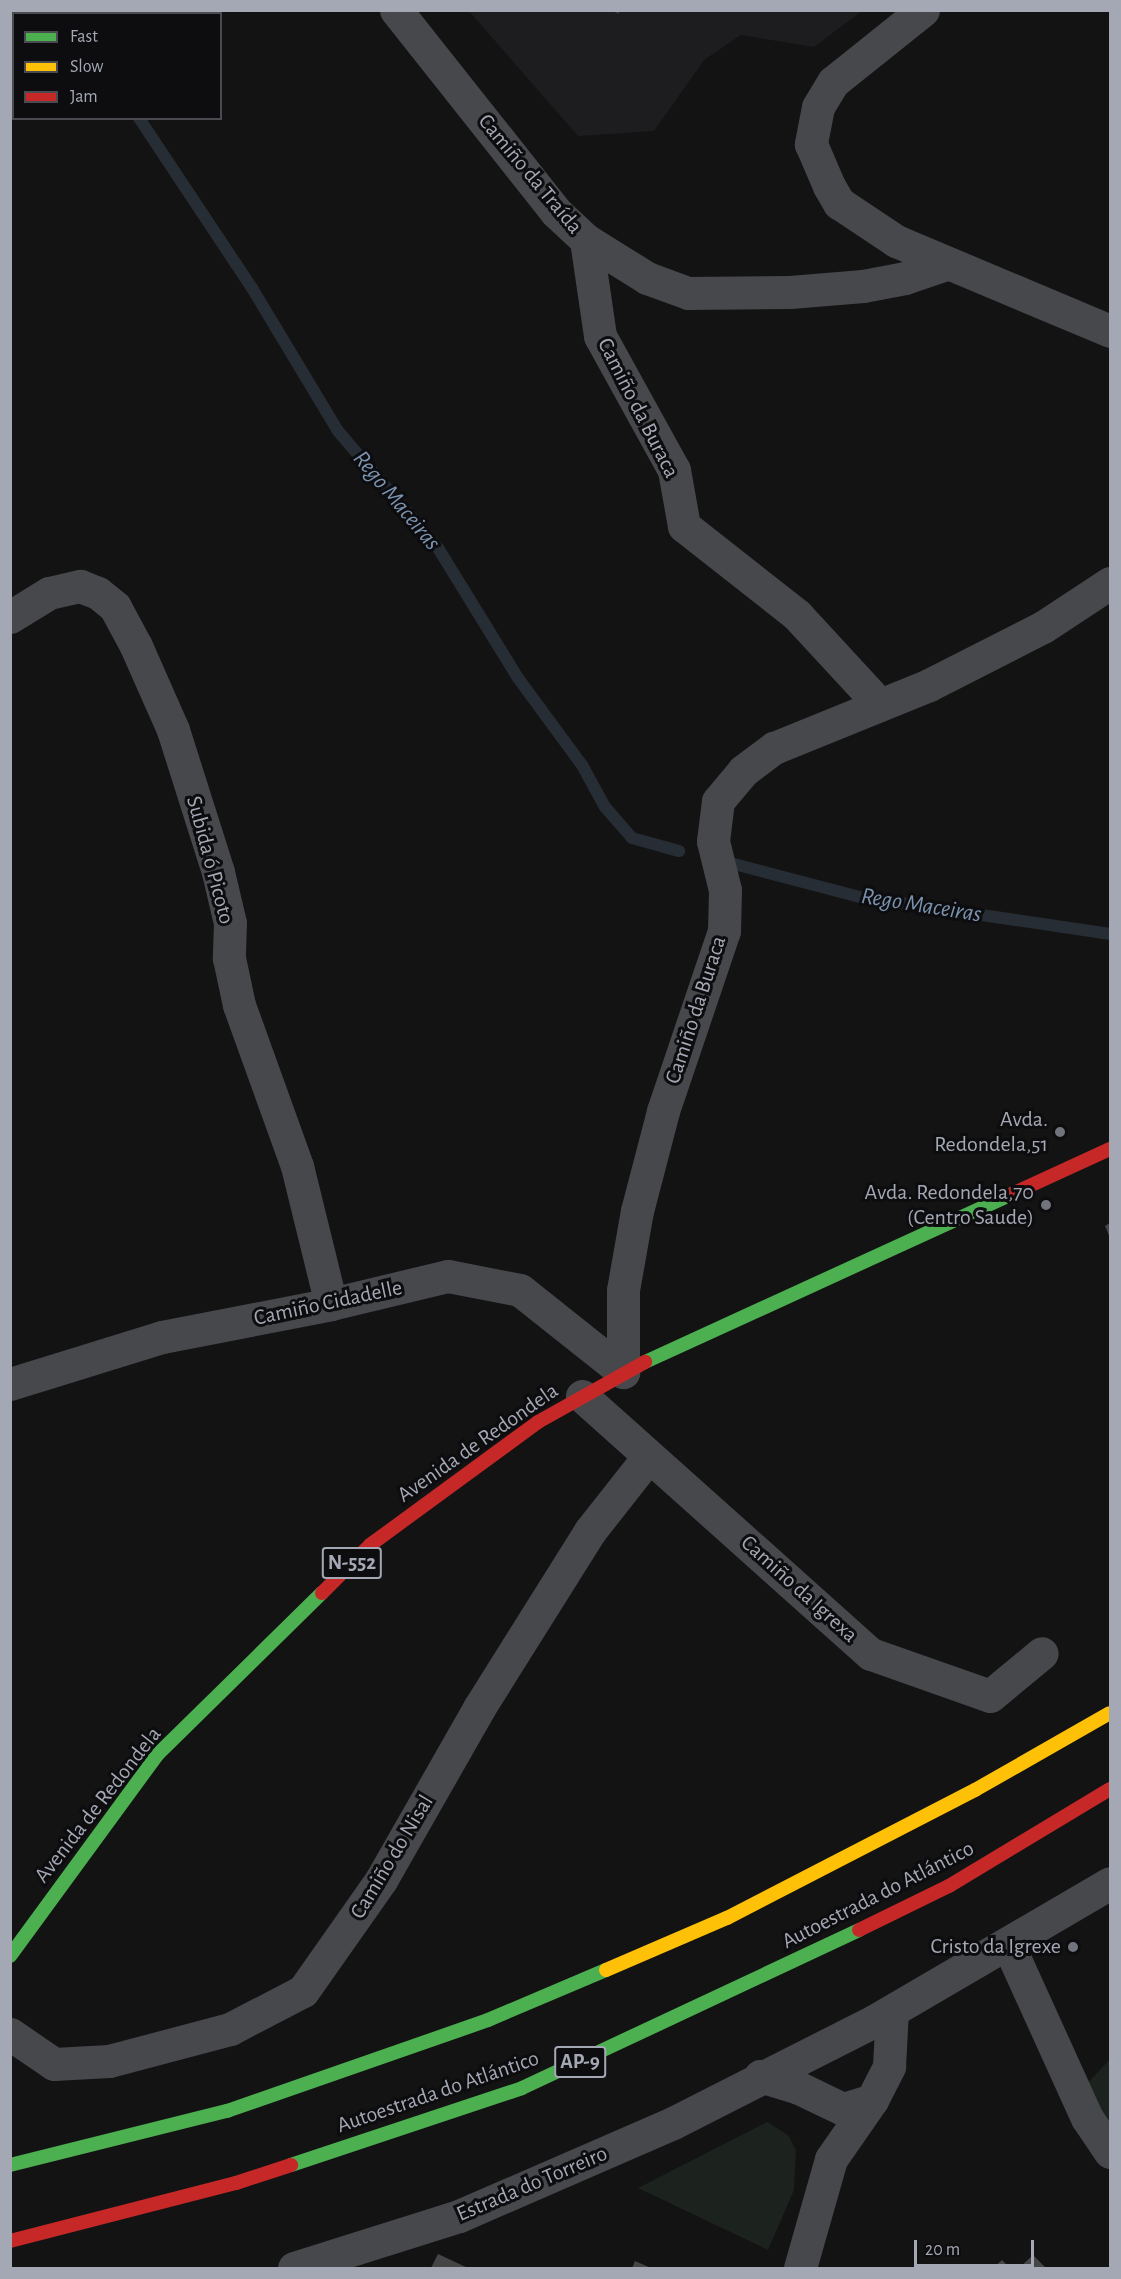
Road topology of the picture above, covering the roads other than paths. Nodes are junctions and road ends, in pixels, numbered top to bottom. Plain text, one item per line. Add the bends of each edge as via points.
1 (396, 10) edge
2 (922, 10) edge
3 (586, 240) junction
4 (946, 264) junction
5 (1110, 331) edge
6 (1110, 583) edge
7 (10, 617) edge
8 (880, 705) junction
9 (1110, 1149) edge
10 (331, 1304) junction
11 (623, 1372) junction
12 (10, 1384) edge
13 (582, 1396) junction
14 (649, 1456) junction
15 (1042, 1653) dead end
16 (1110, 1699) edge
17 (1110, 1713) edge
18 (1040, 1754) junction
19 (1110, 1789) edge
20 (1110, 1883) edge
21 (1008, 1944) junction
22 (10, 1956) edge
23 (892, 2010) junction
24 (10, 2034) edge
25 (760, 2076) junction
26 (872, 2100) junction
27 (825, 2103) junction
28 (1110, 2152) edge
29 (831, 2159) junction
30 (10, 2165) edge
31 (10, 2241) edge
32 (294, 2268) edge
33 (800, 2268) edge

1 - 3 street, Camiño da Traída via 556,212
2 - 4 street via 832,82 818,107 811,144 820,172 839,203 896,241
3 - 4 street, Camiño da Traída via 647,278 688,293 863,286 905,279
3 - 8 street, Camiño da Buraca via 600,336 674,470 684,526 797,615
4 - 5 street
6 - 8 street, Camiño da Buraca via 1043,627 929,685
7 - 10 street, Subida ó Picoto via 49,593 80,586 98,593 115,607 136,646 173,730 218,872 230,923 228,958 239,1005 297,1166
8 - 11 street, Camiño da Buraca via 774,748 743,771 718,801 713,841 725,890 724,931 663,1111 637,1211 623,1290
9 - 11 highway, Avenida de Redondela / N-552
10 - 11 street, Camiño Cidadelle via 448,1276 520,1290
10 - 12 street, Camiño Cidadelle via 162,1337
11 - 13 highway, Avenida de Redondela / N-552
13 - 14 street, Camiño da Igrexa
13 - 22 highway, Avenida de Redondela / N-552 via 537,1422 370,1545 159,1754
14 - 15 street, Camiño da Igrexa via 871,1654 990,1696
14 - 24 street, Camiño do Nisal via 590,1531 479,1708 381,1880 303,1991 230,2030 109,2061 54,2064
16 - 18 highway
17 - 18 highway
18 - 30 highway via 727,1918 488,2020 227,2111
19 - 31 highway, Autoestrada do Atlántico / AP-9 via 949,1886 682,2016 522,2088 236,2183
20 - 21 street, Estrada do Torreiro
21 - 23 street, Estrada do Torreiro
21 - 28 street via 1087,2118
23 - 25 street, Estrada do Torreiro
23 - 26 street via 889,2066
25 - 27 street via 797,2087
25 - 32 street, Estrada do Torreiro via 673,2123 459,2216
26 - 27 street via 843,2109
26 - 29 street
27 - 29 street
29 - 33 street

